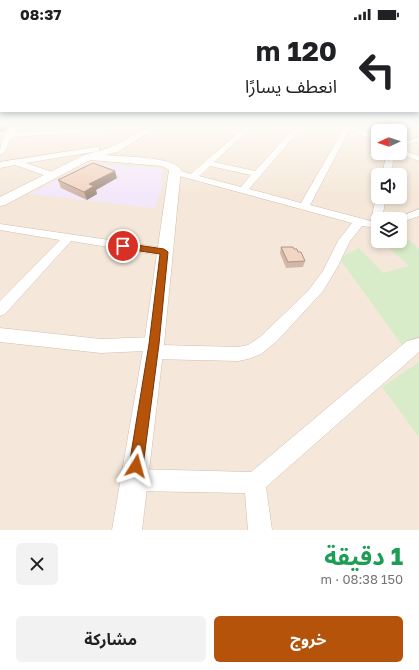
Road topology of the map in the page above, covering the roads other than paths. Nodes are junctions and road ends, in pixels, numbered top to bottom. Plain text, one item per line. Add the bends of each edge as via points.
1 (63, 149) edge
2 (86, 149) edge
3 (96, 149) edge
4 (114, 149) edge
5 (125, 149) edge
6 (223, 149) edge
7 (279, 149) edge
8 (337, 149) edge
9 (407, 154) edge
10 (419, 159) edge
11 (17, 162) junction
12 (208, 163) junction
13 (0, 165) edge
14 (175, 172) junction
15 (257, 174) junction
16 (52, 175) junction
17 (193, 176) junction
18 (243, 190) junction
19 (0, 202) edge
20 (304, 207) junction
21 (419, 212) edge
22 (407, 217) edge
23 (360, 222) junction
24 (371, 224) edge
25 (0, 227) edge
26 (68, 238) junction
27 (164, 252) junction
28 (0, 310) edge
29 (0, 335) edge
30 (419, 345) edge
31 (153, 348) junction
32 (134, 480) junction
33 (255, 483) junction
34 (127, 530) edge
35 (260, 530) edge

1 - 11 street
2 - 16 street
3 - 4 street via 98,152 109,152
5 - 14 street via 172,166
6 - 12 street
7 - 15 street
8 - 20 street
9 - 10 street
11 - 13 street
11 - 16 street
12 - 15 street
12 - 17 street
14 - 17 street
14 - 27 street
15 - 18 street
16 - 19 street
17 - 18 street
18 - 20 street
20 - 23 street
21 - 22 street
23 - 24 street
23 - 31 street via 343,239 328,274 317,288 257,348 238,354
25 - 26 street
26 - 27 street
26 - 28 street
27 - 31 street
29 - 31 street via 101,346
30 - 33 street via 413,346
31 - 32 street
32 - 33 street
32 - 34 street
33 - 35 street

